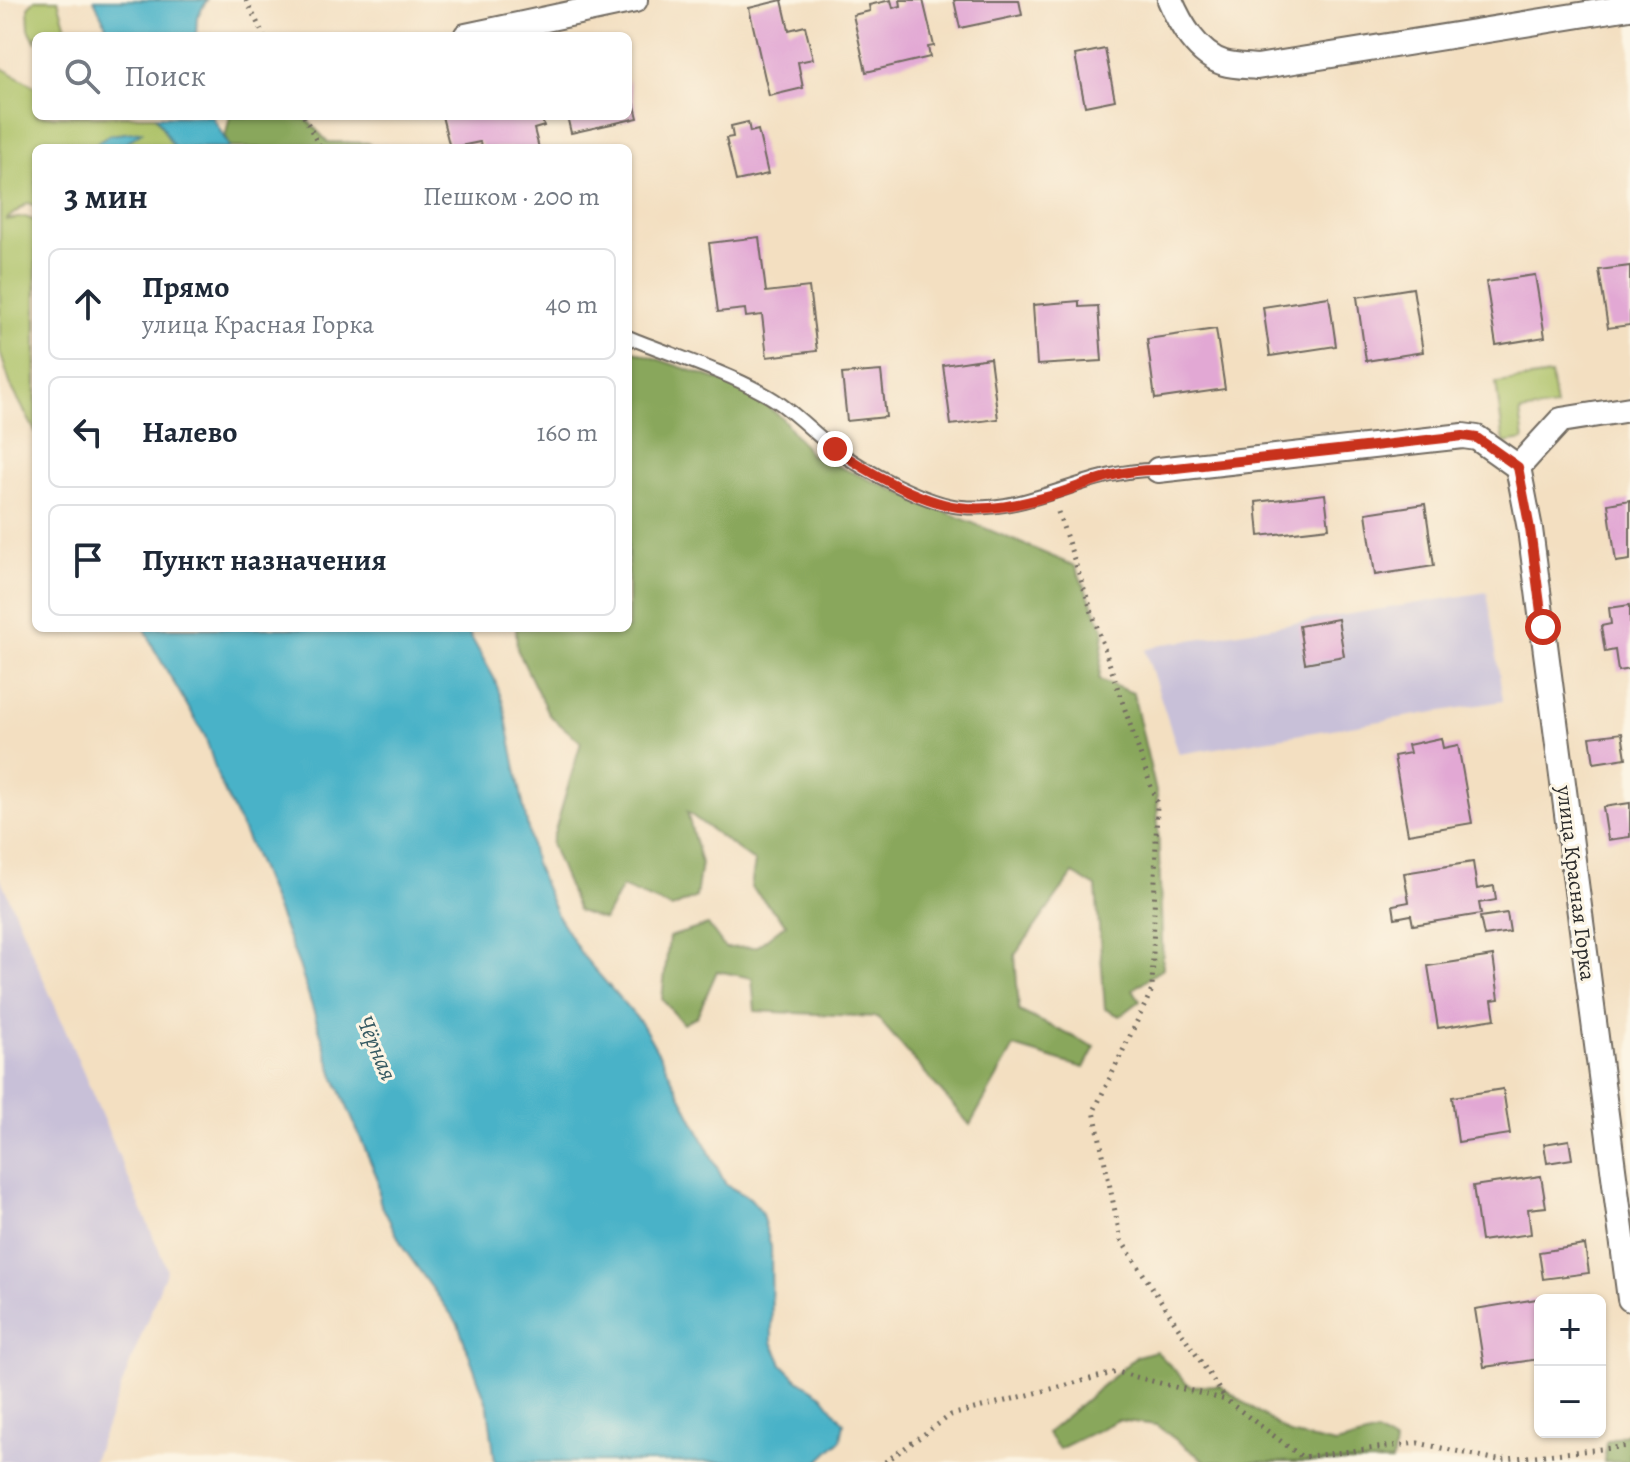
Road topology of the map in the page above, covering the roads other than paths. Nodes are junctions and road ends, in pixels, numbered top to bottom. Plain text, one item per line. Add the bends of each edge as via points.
1 (635, 0) edge
2 (1170, 0) edge
3 (1630, 7) edge
4 (485, 32) edge
5 (632, 339) edge
6 (1630, 409) edge
7 (1518, 467) junction
8 (1158, 470) joint
9 (1630, 1299) edge

1 - 4 street
2 - 3 street via 1195,43 1222,63 1257,67
5 - 8 lane via 762,392 861,467 959,507 1019,504 1099,477
6 - 7 street via 1561,420
7 - 8 street via 1477,438 1463,436
7 - 9 street, улица Красная Горка

